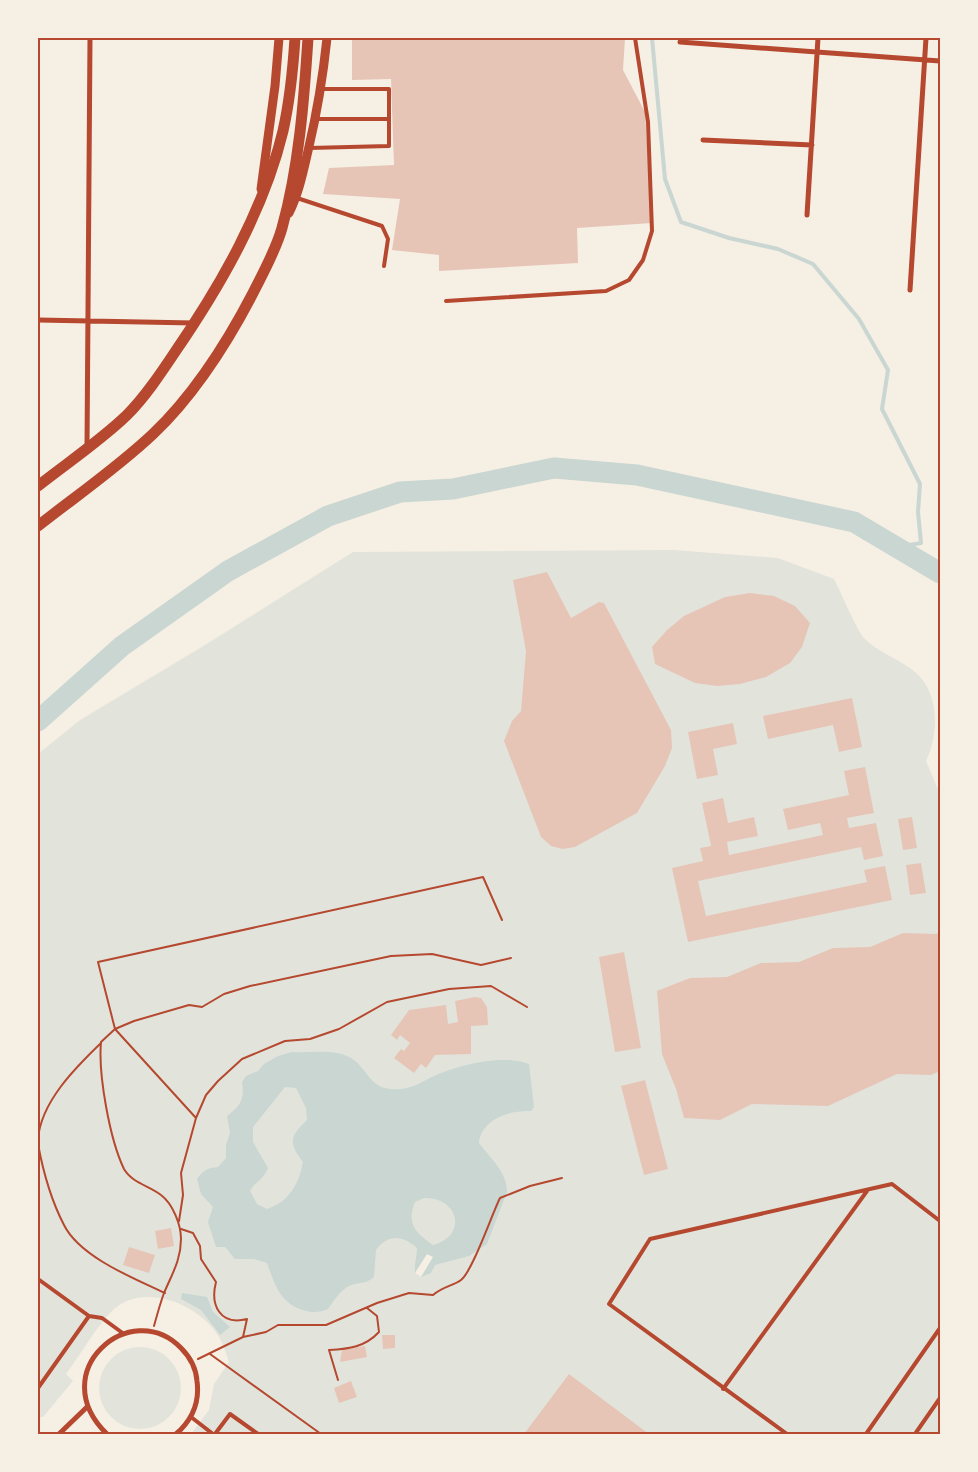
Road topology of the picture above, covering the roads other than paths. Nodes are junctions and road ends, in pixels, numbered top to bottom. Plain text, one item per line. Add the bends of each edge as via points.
1 (90, 38) edge
2 (279, 38) edge
3 (295, 38) edge
4 (308, 38) edge
5 (327, 38) edge
6 (635, 38) edge
7 (709, 38) edge
8 (818, 38) edge
9 (926, 38) edge
10 (680, 42) dead end
11 (708, 44) junction
12 (817, 53) junction
13 (925, 61) junction
14 (940, 61) edge
15 (322, 89) junction
16 (316, 119) junction
17 (389, 119) junction
18 (703, 140) dead end
19 (812, 145) junction
20 (309, 148) junction
21 (296, 198) junction
22 (259, 203) junction
23 (808, 215) dead end
24 (283, 227) junction
25 (384, 266) dead end
26 (910, 290) dead end
27 (446, 301) dead end
28 (38, 320) edge
29 (88, 321) junction
30 (195, 323) junction
31 (87, 447) junction
32 (38, 486) edge
33 (38, 526) edge
34 (868, 1190) junction
35 (940, 1221) edge
36 (38, 1279) edge
37 (89, 1316) junction
38 (940, 1328) edge
39 (124, 1334) junction
40 (38, 1388) edge
41 (723, 1389) junction
42 (940, 1398) edge
43 (87, 1407) junction
44 (190, 1417) junction
45 (59, 1434) edge
46 (107, 1434) edge
47 (176, 1434) edge
48 (214, 1434) edge
49 (258, 1434) edge
50 (787, 1434) edge
51 (866, 1434) edge
52 (915, 1434) edge

1 - 29 street
2 - 22 street
3 - 22 main road via 283,132
4 - 24 main road via 296,155
5 - 15 street
6 - 27 lane via 648,122 652,232 643,260 629,280 606,291
7 - 11 street
8 - 12 street
9 - 13 street
10 - 11 street
11 - 12 street
12 - 13 street
12 - 19 street
13 - 14 street
13 - 26 street
15 - 16 street
15 - 17 lane via 389,89
16 - 17 lane
16 - 20 street
17 - 20 lane via 389,146
18 - 19 street
19 - 23 street
20 - 21 street
21 - 24 street
21 - 25 lane via 382,226 388,238
22 - 30 main road
24 - 33 main road via 236,327 210,368 182,403 115,467
28 - 29 street
29 - 30 street
29 - 31 street
30 - 31 main road via 127,415
31 - 32 main road
34 - 35 lane via 892,1184
34 - 41 lane
34 - 41 lane via 650,1239 609,1304
36 - 37 lane
37 - 39 lane via 102,1318
37 - 40 lane
38 - 51 lane
39 - 43 street via 95,1354 87,1371 84,1389
39 - 44 street via 142,1331 160,1334 176,1343 192,1362 199,1391
41 - 50 lane
42 - 52 lane
43 - 45 street
43 - 46 street
44 - 47 street
44 - 48 lane
48 - 49 lane via 230,1414

